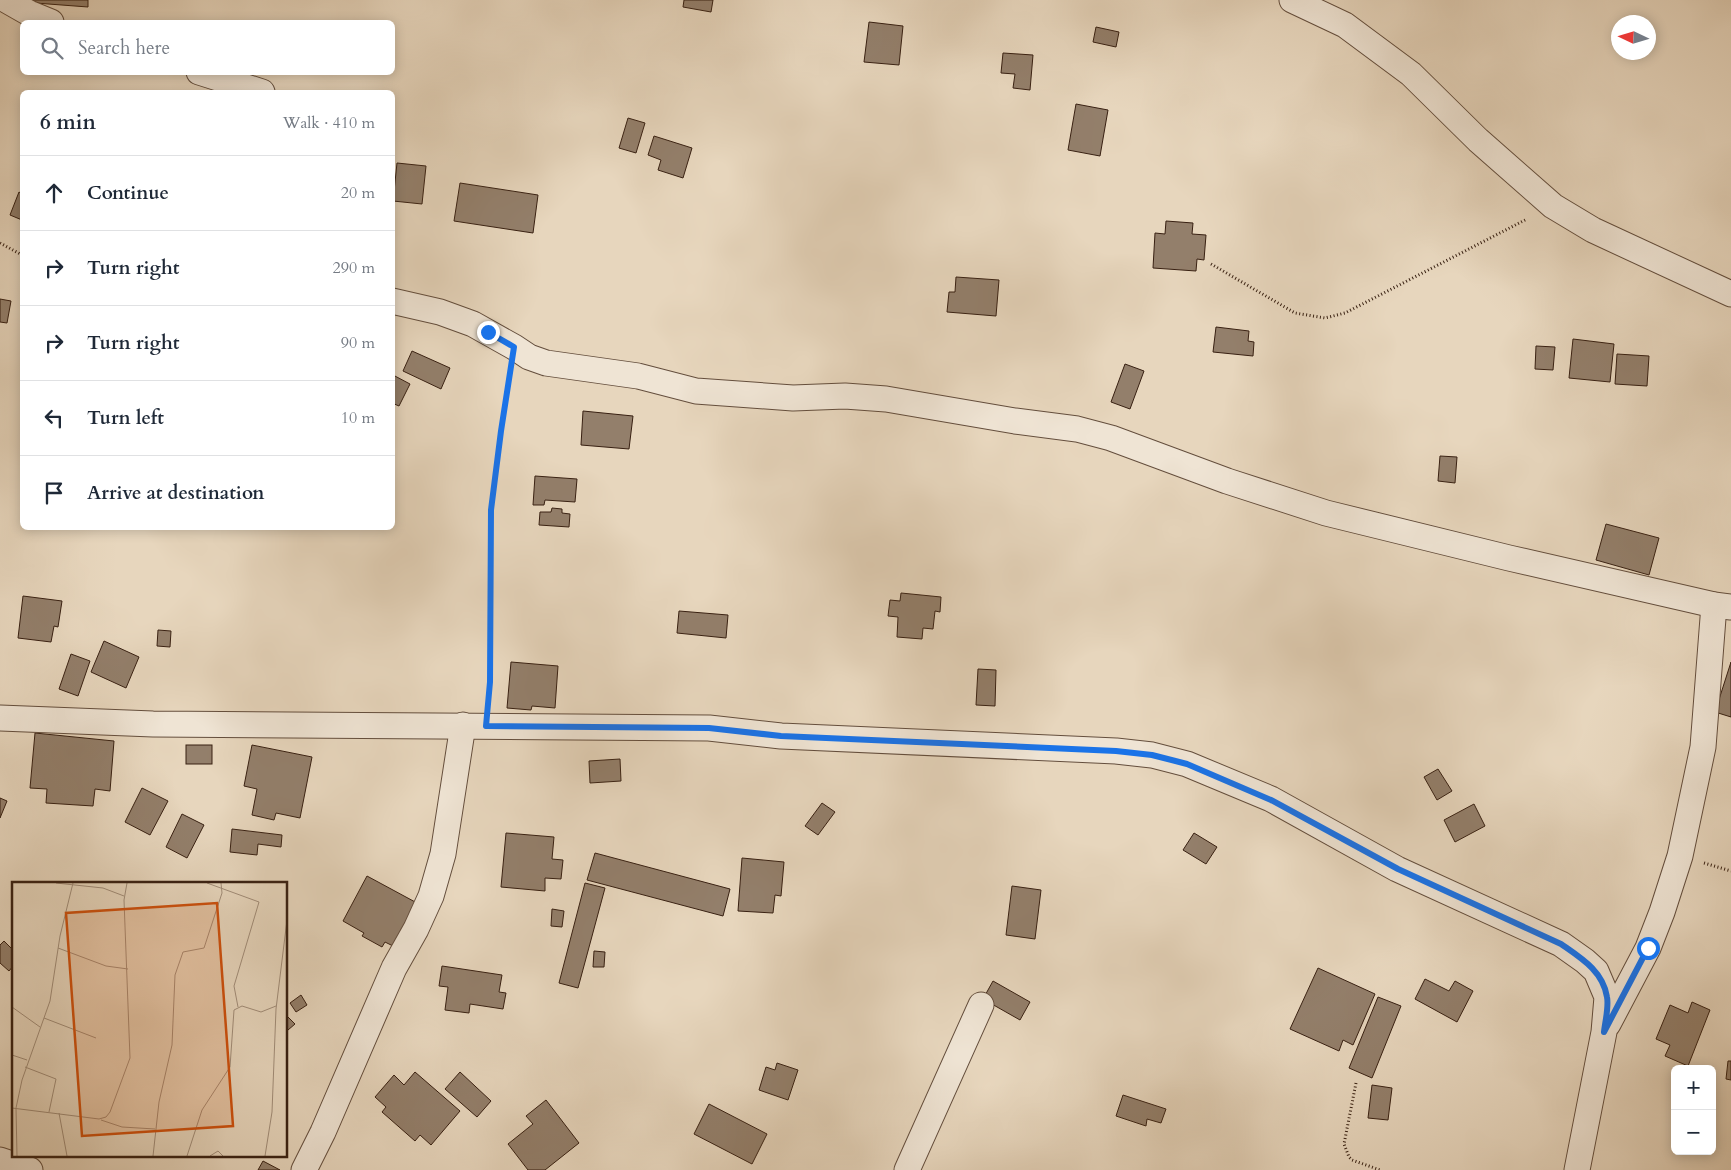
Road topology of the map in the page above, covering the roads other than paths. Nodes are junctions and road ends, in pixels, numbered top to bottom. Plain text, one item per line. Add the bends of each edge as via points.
1 (6, 0) edge
2 (1292, 0) edge
3 (46, 20) edge
4 (208, 75) edge
5 (256, 90) edge
6 (1731, 294) edge
7 (395, 301) edge
8 (1722, 606) edge
9 (0, 718) edge
10 (475, 726) junction
11 (981, 1005) dead end
12 (1604, 1032) junction
13 (0, 1160) edge
14 (30, 1170) edge
15 (304, 1170) edge
16 (907, 1170) edge
17 (1577, 1170) edge

1 - 3 street
2 - 6 street via 1345,25 1411,74 1552,206 1593,230
4 - 5 street
7 - 8 street via 473,324 528,357 546,363 638,376 696,391 793,398 845,396 886,399 1077,429 1326,513
8 - 12 street via 1703,747 1680,856 1648,948
9 - 10 street via 153,724
10 - 12 street via 709,728 781,736 1116,751 1152,755 1187,764 1271,800 1398,869 1561,944 1596,971 1603,985 1607,997
10 - 15 street via 431,896 394,968
11 - 16 street
12 - 17 street
13 - 14 street

